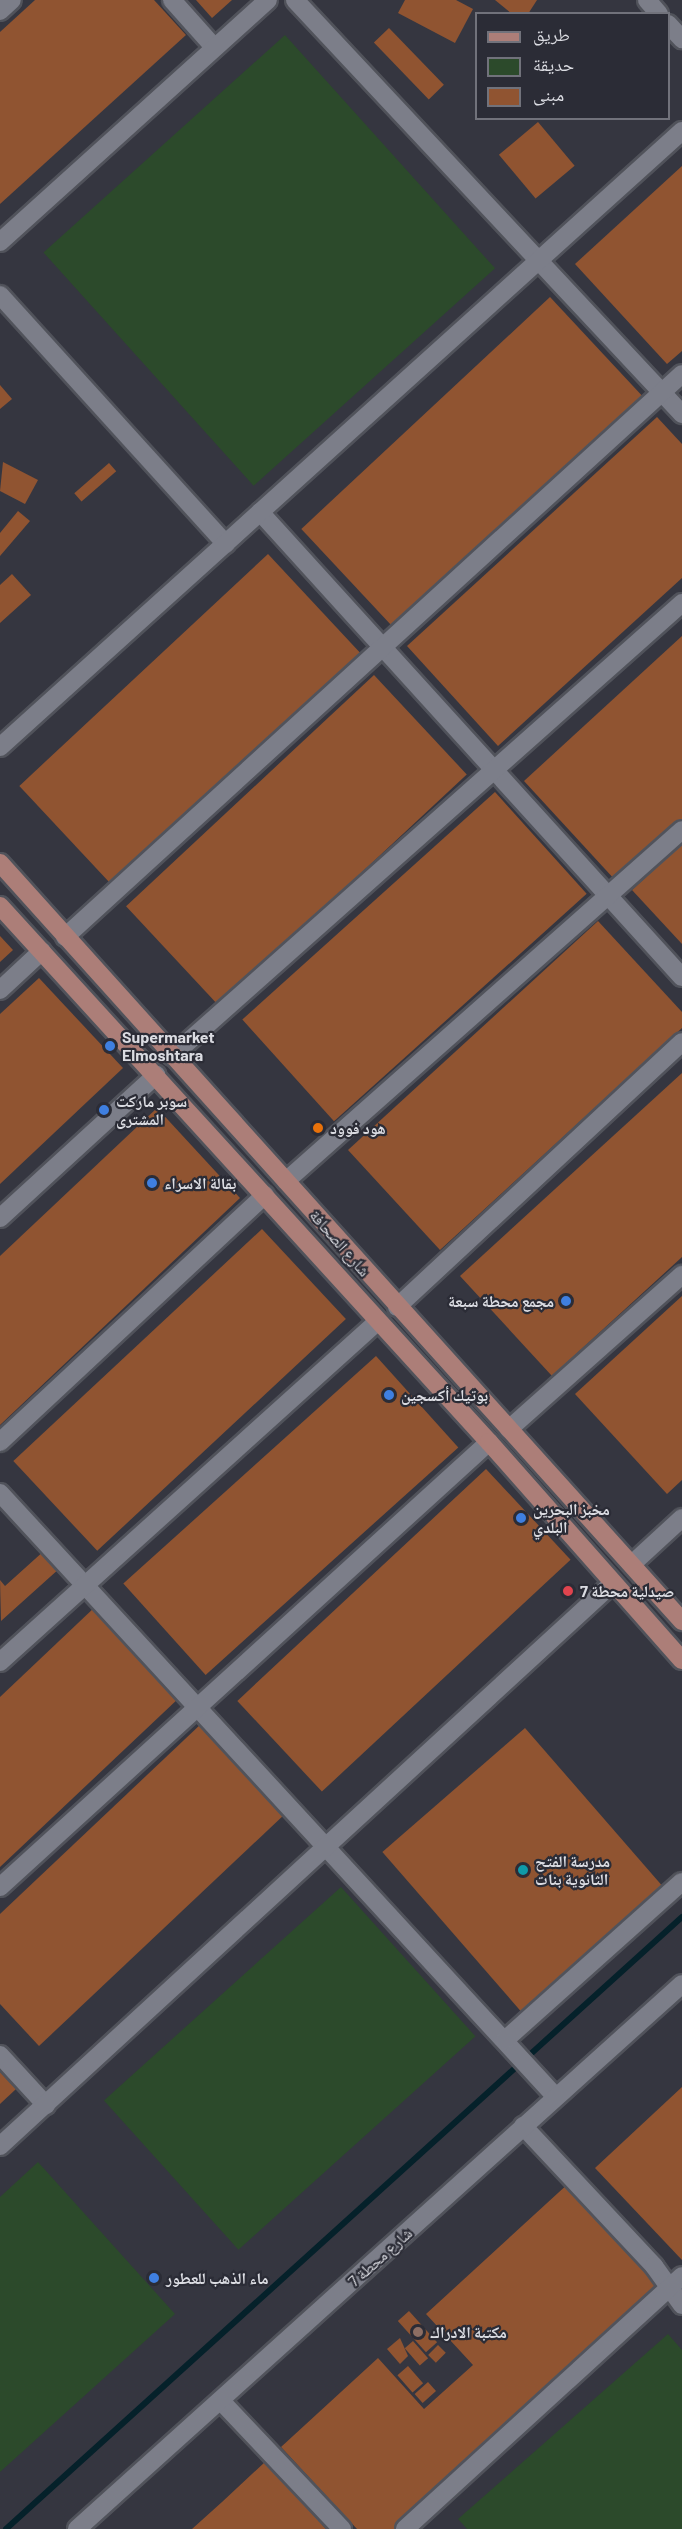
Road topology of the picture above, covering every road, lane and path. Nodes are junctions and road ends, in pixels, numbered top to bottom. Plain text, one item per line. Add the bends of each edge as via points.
1 (12, 0) edge
2 (172, 0) edge
3 (268, 0) edge
4 (295, 0) edge
5 (647, 0) edge
6 (0, 11) edge
7 (657, 12) edge
8 (670, 25) edge
9 (682, 39) edge
10 (214, 47) junction
11 (682, 131) edge
12 (0, 242) edge
13 (541, 259) junction
14 (0, 295) edge
15 (682, 374) edge
16 (663, 392) junction
17 (682, 414) edge
18 (260, 512) junction
19 (226, 544) junction
20 (682, 603) edge
21 (384, 649) junction
22 (0, 747) edge
23 (496, 772) junction
24 (682, 830) edge
25 (0, 864) edge
26 (609, 896) junction
27 (0, 906) edge
28 (65, 937) junction
29 (42, 951) junction
30 (682, 977) edge
31 (0, 990) edge
32 (682, 1042) edge
33 (172, 1056) junction
34 (156, 1075) junction
35 (286, 1181) junction
36 (265, 1195) junction
37 (0, 1218) edge
38 (682, 1275) edge
39 (397, 1307) junction
40 (378, 1321) junction
41 (509, 1429) junction
42 (0, 1442) edge
43 (489, 1442) junction
44 (0, 1493) edge
45 (682, 1518) edge
46 (632, 1564) junction
47 (613, 1583) junction
48 (85, 1586) junction
49 (682, 1622) edge
50 (682, 1660) edge
51 (0, 1662) edge
52 (196, 1708) junction
53 (326, 1849) junction
54 (682, 1882) edge
55 (0, 1887) edge
56 (682, 1984) edge
57 (504, 2040) junction
58 (0, 2055) edge
59 (555, 2096) junction
60 (46, 2104) junction
61 (523, 2126) junction
62 (0, 2146) edge
63 (676, 2281) edge
64 (682, 2305) edge
65 (221, 2401) junction
66 (77, 2529) edge
67 (342, 2529) edge
68 (405, 2529) edge

1 - 6 street
2 - 10 street
3 - 10 street
4 - 13 street
5 - 7 street
8 - 9 street
10 - 12 street
11 - 13 street
13 - 16 street
13 - 18 street
14 - 19 street
15 - 16 street
16 - 17 street
16 - 21 street
18 - 19 street
18 - 21 street
19 - 22 street
20 - 23 street
21 - 23 street
21 - 28 street
23 - 26 street
23 - 33 street
24 - 26 street
25 - 28 main road, شارع الصحافة
26 - 30 street
26 - 35 street
27 - 29 main road, شارع الصحافة
28 - 33 main road, شارع الصحافة
29 - 31 street
29 - 34 main road, شارع الصحافة
32 - 39 street
33 - 35 main road, شارع الصحافة
34 - 36 main road, شارع الصحافة
34 - 37 street
35 - 39 main road, شارع الصحافة
36 - 40 main road, شارع الصحافة
36 - 42 street
38 - 41 street
39 - 41 main road, شارع الصحافة
40 - 43 main road, شارع الصحافة
40 - 48 street
41 - 46 main road, شارع الصحافة
43 - 47 main road, شارع الصحافة
43 - 52 street
44 - 48 street
45 - 46 street
46 - 49 main road, شارع الصحافة
47 - 50 main road, شارع الصحافة
47 - 53 street
48 - 51 street
48 - 52 street
52 - 53 street
52 - 55 street
53 - 57 street
53 - 60 street
54 - 57 street
56 - 59 street, شارع محطة 7
57 - 59 street
58 - 60 street
59 - 61 street, شارع محطة 7
60 - 62 street
61 - 63 street
61 - 65 street, شارع محطة 7
63 - 64 street
63 - 68 street
65 - 66 street, شارع محطة 7
65 - 67 street

